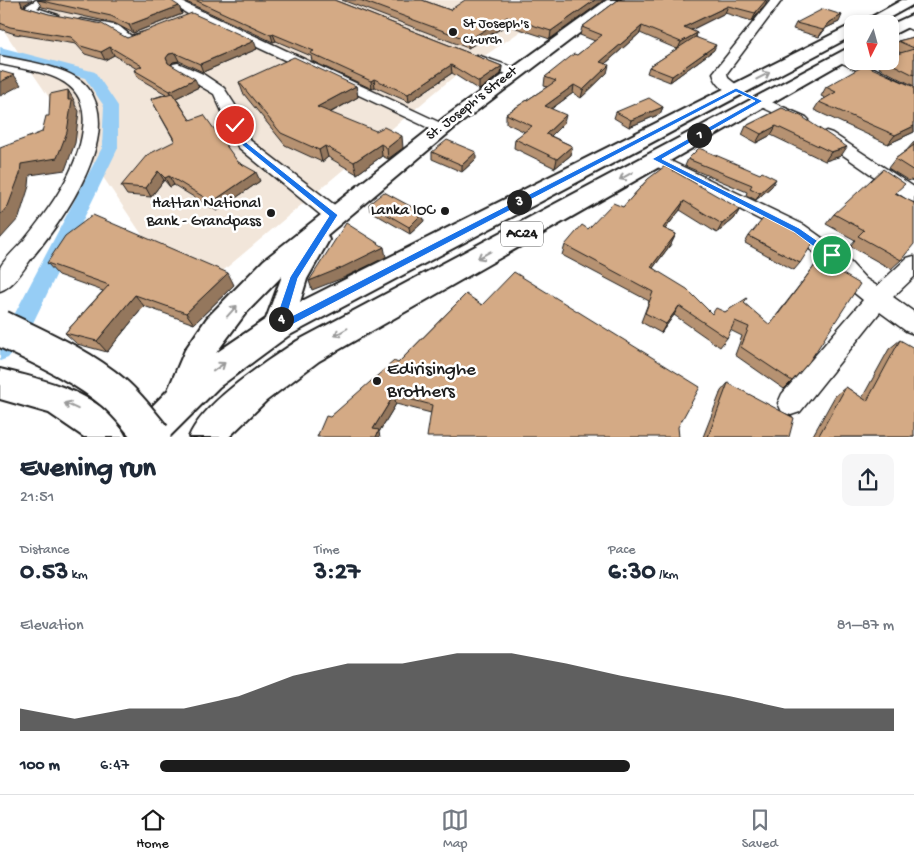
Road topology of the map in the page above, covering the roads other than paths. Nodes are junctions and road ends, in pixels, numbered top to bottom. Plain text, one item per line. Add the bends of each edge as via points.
1 (44, 0) edge
2 (171, 0) edge
3 (616, 0) edge
4 (777, 0) edge
5 (912, 0) edge
6 (195, 14) junction
7 (883, 15) edge
8 (179, 21) edge
9 (912, 21) edge
10 (899, 27) edge
11 (155, 32) edge
12 (844, 34) edge
13 (467, 55) edge
14 (844, 56) edge
15 (0, 60) edge
16 (178, 67) edge
17 (874, 70) edge
18 (513, 72) junction
19 (736, 90) junction
20 (914, 94) edge
21 (760, 101) junction
22 (440, 128) junction
23 (656, 159) junction
24 (914, 196) edge
25 (334, 215) junction
26 (914, 264) edge
27 (0, 282) edge
28 (877, 299) junction
29 (914, 324) edge
30 (278, 327) junction
31 (0, 328) edge
32 (0, 339) edge
33 (6, 386) edge
34 (182, 397) junction
35 (791, 403) dead end
36 (157, 433) edge
37 (109, 436) edge
38 (206, 436) edge

1 - 11 street via 32,6 32,10 110,27 129,40
2 - 6 street
3 - 18 main road, St. Joseph's Street
4 - 19 street via 720,73 721,80
5 - 7 main road
6 - 8 street
6 - 22 street
9 - 10 main road
19 -> 12 main road, AC24
13 - 18 street
14 - 21 main road, AC24
15 - 27 street via 67,79 81,88 91,102 92,117 91,135 83,157 54,216
16 - 25 street via 219,91 244,144
17 - 20 street
18 - 22 main road, St. Joseph's Street
19 - 21 main road
19 - 30 main road, AC24
21 - 23 main road, AC24
21 - 24 street via 802,120
22 - 25 main road, St. Joseph's Street
23 - 28 street via 796,230 832,255 859,285
23 -> 38 main road, AC24 via 308,351 263,381
25 - 30 main road, St. Joseph's Street via 294,277
34 -> 25 main road, St. Joseph's Street via 196,359 224,320 250,291
26 - 28 street
28 - 29 street
28 - 35 street
34 -> 30 main road, AC24
31 - 36 highway, bridge via 50,352 100,382
32 - 36 main road via 87,363 122,381
37 -> 33 main road via 82,411 54,399
34 - 36 main road, AC24

